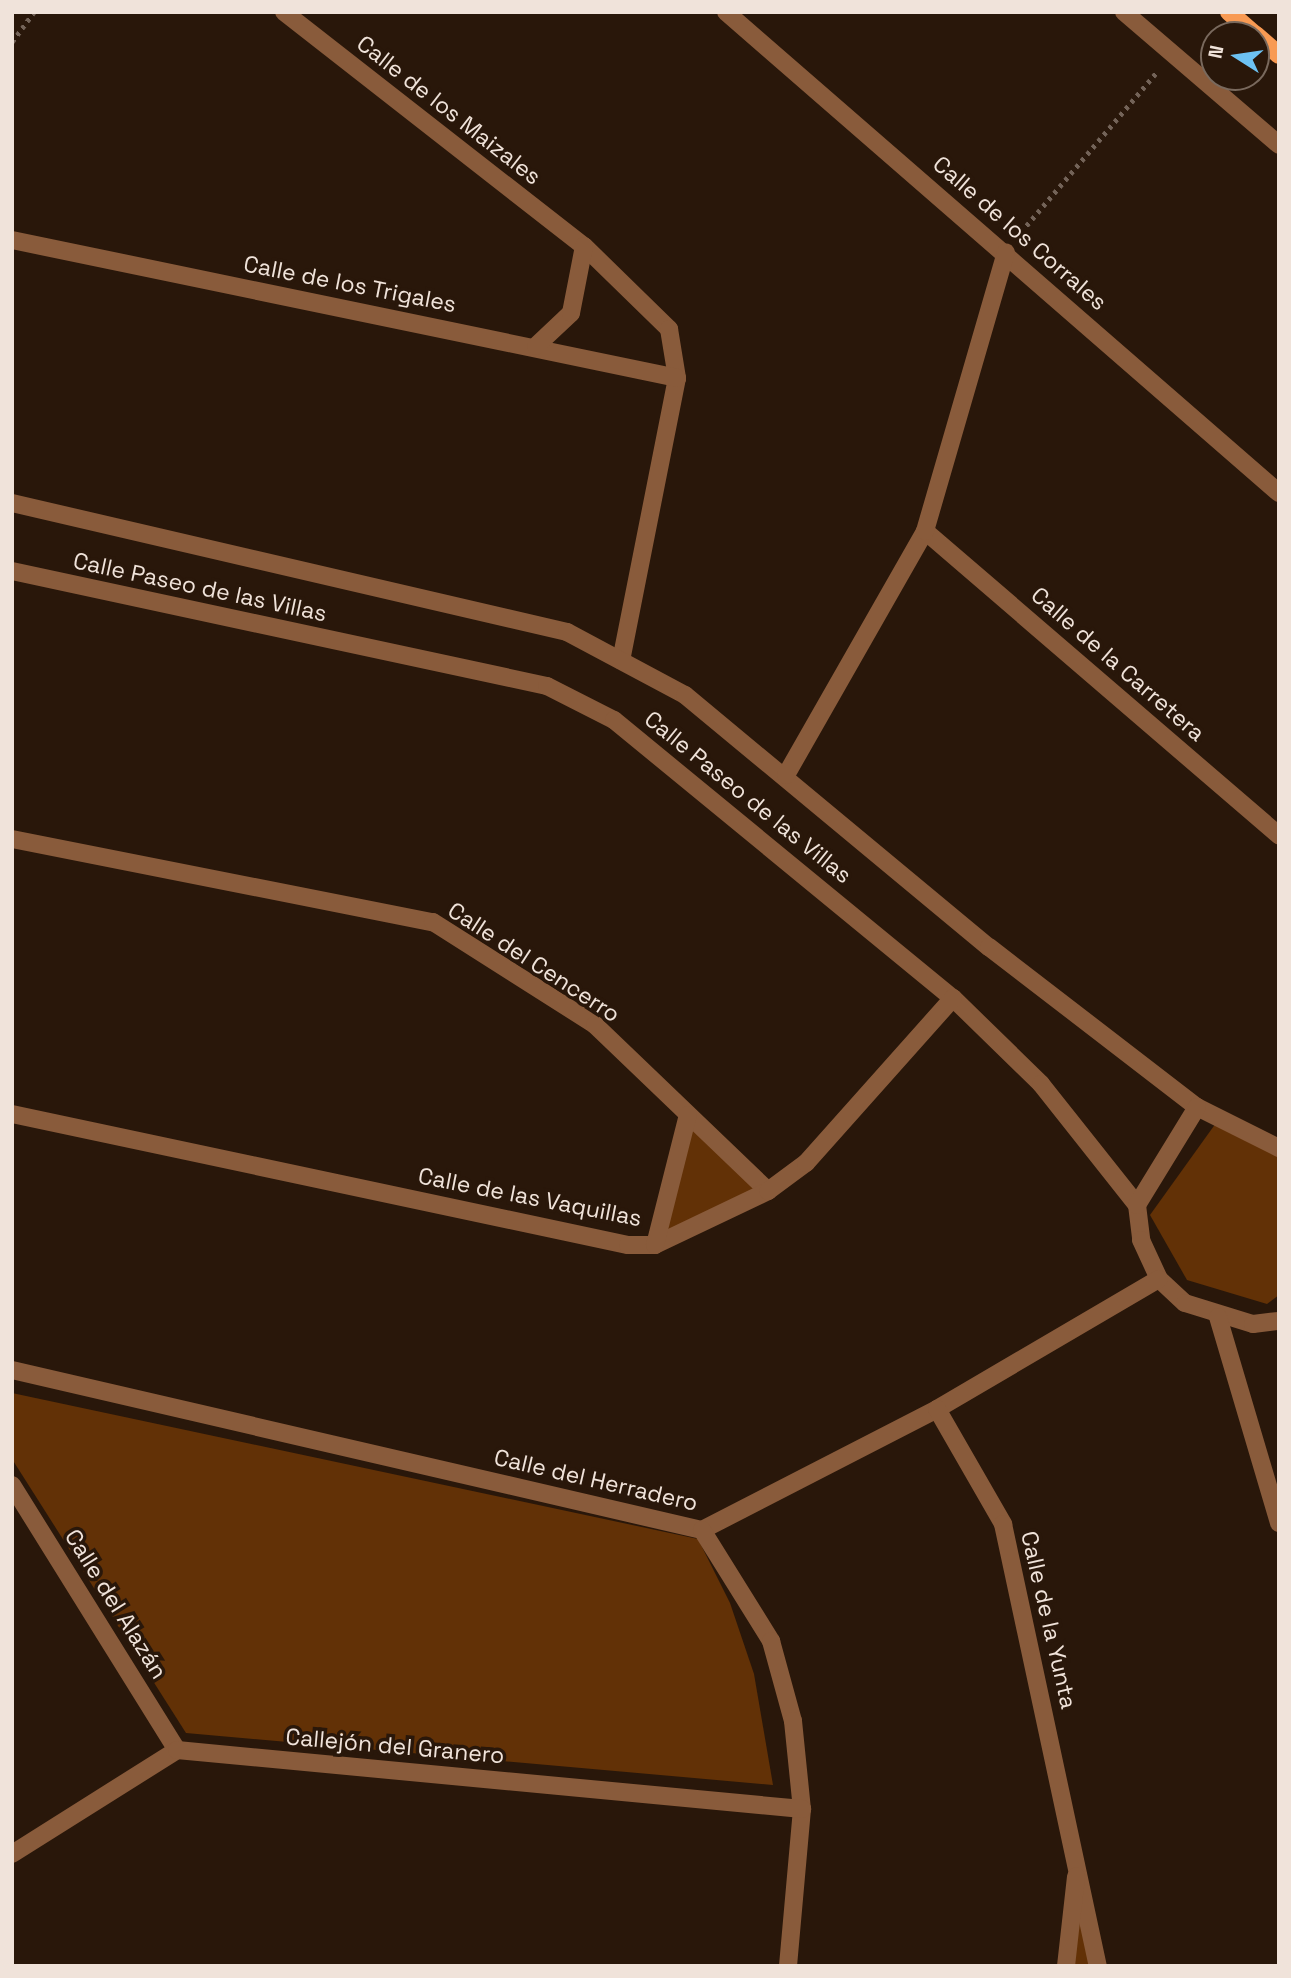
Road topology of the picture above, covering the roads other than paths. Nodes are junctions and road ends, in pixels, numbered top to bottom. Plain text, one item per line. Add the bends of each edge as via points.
1 (284, 12) edge
2 (726, 12) edge
3 (1124, 12) edge
4 (1279, 145) edge
5 (12, 240) edge
6 (584, 246) junction
7 (1006, 253) junction
8 (536, 346) junction
9 (677, 378) junction
10 (1279, 494) edge
11 (12, 503) edge
12 (925, 531) junction
13 (12, 571) edge
14 (621, 661) junction
15 (786, 775) junction
16 (1279, 835) edge
17 (12, 839) edge
18 (953, 998) junction
19 (1196, 1107) junction
20 (12, 1114) edge
21 (688, 1115) junction
22 (1279, 1148) edge
23 (768, 1191) junction
24 (1137, 1205) junction
25 (656, 1245) junction
26 (1159, 1279) junction
27 (1218, 1317) junction
28 (1279, 1321) edge
29 (12, 1370) edge
30 (937, 1409) junction
31 (12, 1485) edge
32 (1279, 1523) edge
33 (702, 1530) junction
34 (177, 1750) junction
35 (802, 1809) junction
36 (12, 1854) edge
37 (1078, 1856) junction
38 (788, 1966) edge
39 (1066, 1966) edge
40 (1098, 1966) edge

1 - 6 street, Calle de los Maizales
2 - 7 street, Calle de los Corrales
3 - 4 street
5 - 8 street, Calle de los Trigales
6 - 8 street via 571,313
6 - 9 street, Calle de los Maizales via 669,329
7 - 10 street, Calle de los Corrales
7 - 12 street
8 - 9 street, Calle de los Trigales
9 - 14 street
11 - 14 street, Calle Paseo de las Villas via 567,632
12 - 15 street
12 - 16 street, Calle de la Carretera
13 - 18 street, Calle Paseo de las Villas via 547,686 614,720
14 - 15 street, Calle Paseo de las Villas via 685,695
15 - 19 street, Calle Paseo de las Villas via 989,947
17 - 21 street, Calle del Cencerro via 433,922 595,1024
18 - 23 street, Calle de las Vaquillas via 806,1163
18 - 24 street, Calle Paseo de las Villas via 1041,1084
19 - 22 street, Calle Paseo de las Villas
19 - 24 street
20 - 25 street, Calle de las Vaquillas via 628,1245
21 - 23 street, Calle del Cencerro
21 - 25 street
23 - 25 street, Calle de las Vaquillas
24 - 26 street via 1141,1240
26 - 27 street via 1185,1303
26 - 30 street, Calle del Herradero
27 - 28 street
27 - 32 street
29 - 33 street, Calle del Herradero
30 - 33 street, Calle del Herradero
30 - 37 street, Calle de la Yunta via 1003,1524
31 - 34 street, Calle del Alazán
33 - 35 street via 771,1641 793,1721
34 - 35 street, Callejón del Granero
34 - 36 street
35 - 38 street
37 - 39 street, Calle de la Yunta
37 - 40 street, Calle de la Yunta

